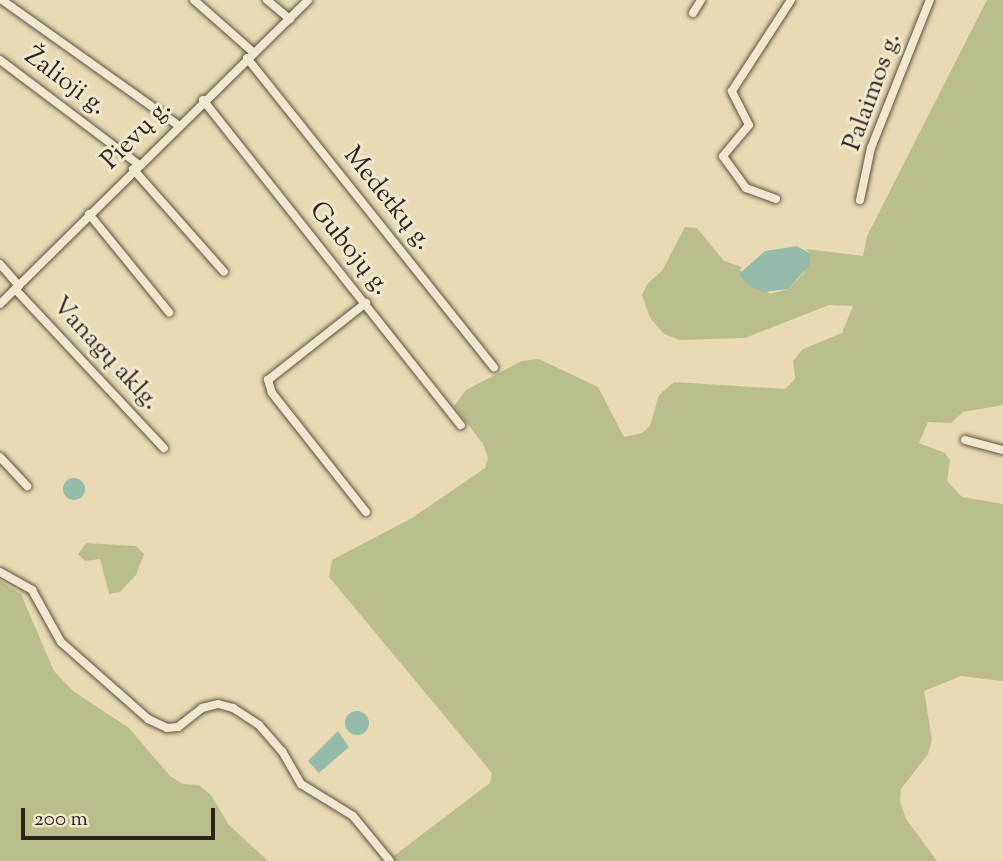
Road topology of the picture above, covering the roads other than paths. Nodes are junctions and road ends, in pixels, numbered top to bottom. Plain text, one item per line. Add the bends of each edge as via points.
1 (2, 0) edge
2 (194, 0) edge
3 (267, 0) edge
4 (307, 0) edge
5 (701, 0) edge
6 (791, 0) edge
7 (930, 0) edge
8 (693, 13) dead end
9 (289, 19) junction
10 (250, 55) junction
11 (0, 60) edge
12 (203, 100) junction
13 (177, 125) junction
14 (135, 166) junction
15 (776, 199) dead end
16 (860, 200) dead end
17 (89, 214) junction
18 (0, 264) edge
19 (224, 272) dead end
20 (17, 287) junction
21 (366, 303) junction
22 (0, 304) edge
23 (169, 312) dead end
24 (494, 367) dead end
25 (461, 425) dead end
26 (965, 440) dead end
27 (164, 448) dead end
28 (1003, 450) edge
29 (0, 457) edge
30 (27, 486) dead end
31 (366, 513) dead end
32 (0, 572) edge
33 (390, 861) edge

1 - 13 street
2 - 10 street, Medetkų g.
3 - 9 street
4 - 9 street, Pievų g.
5 - 8 street
6 - 15 street via 732,91 749,125 723,156 746,188
7 - 16 street, Palaimos g. via 871,148
9 - 10 street, Pievų g.
10 - 12 street, Pievų g.
10 - 24 street, Medetkų g.
11 - 14 street, Žalioji g.
12 - 13 street, Pievų g.
12 - 21 street, Gubojų g.
13 - 14 street, Pievų g.
14 - 17 street, Pievų g.
14 - 19 street, Žalioji g.
17 - 20 street, Pievų g.
17 - 23 street
18 - 20 street, Vanagų aklg.
20 - 22 street, Pievų g.
20 - 27 street, Vanagų aklg.
21 - 25 street, Gubojų g.
21 - 31 street via 268,380 272,393
26 - 28 street
29 - 30 street
32 - 33 street via 33,590 61,642 160,726 178,727 209,704 233,708 260,725 301,784 354,816

